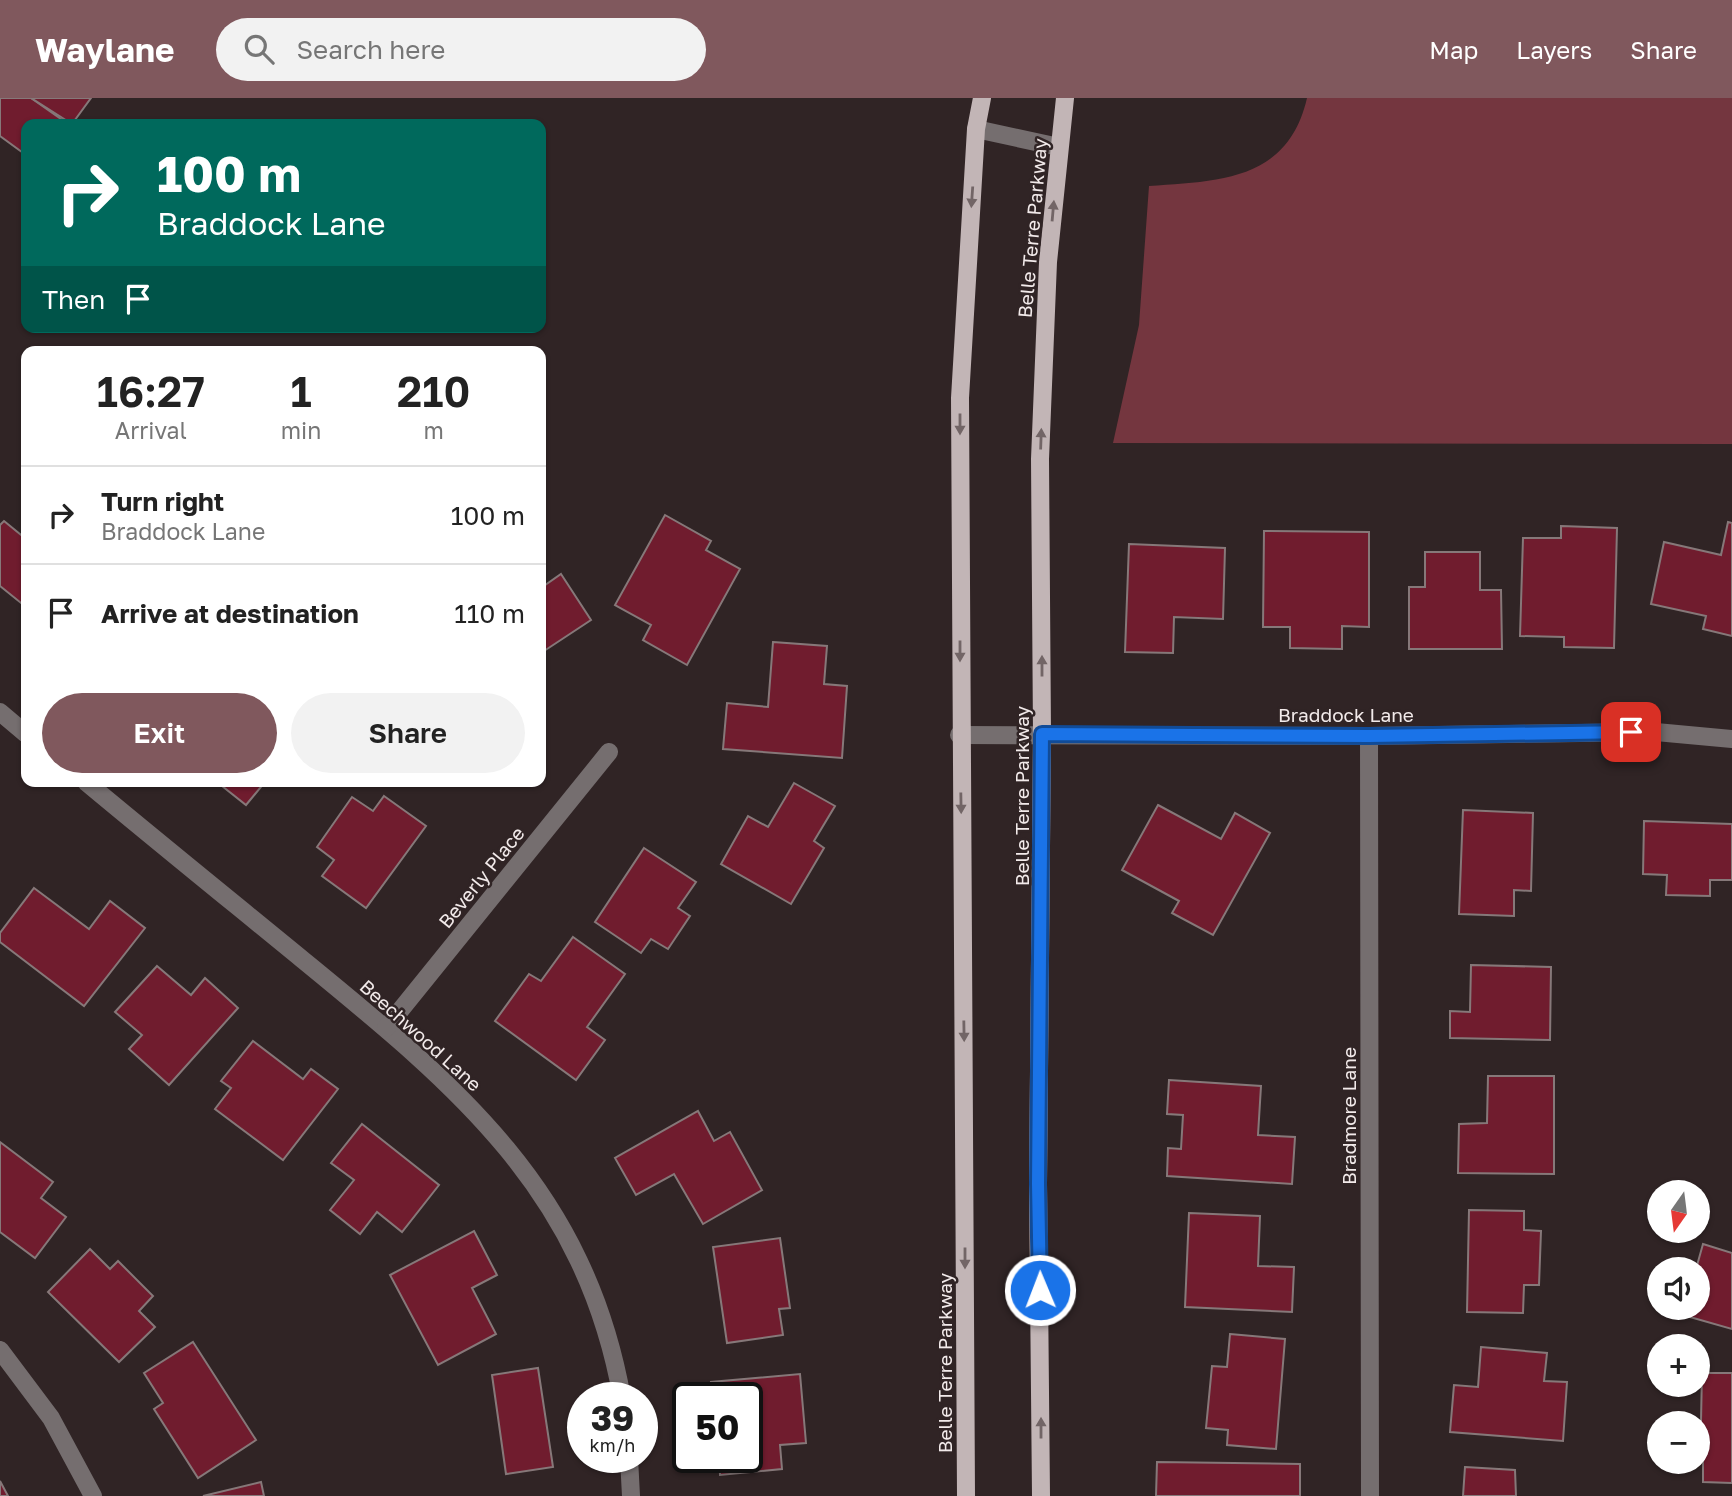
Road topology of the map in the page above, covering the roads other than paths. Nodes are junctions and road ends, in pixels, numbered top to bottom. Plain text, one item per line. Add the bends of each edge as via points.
1 (982, 98) edge
2 (1065, 98) edge
3 (976, 129) junction
4 (1059, 147) junction
5 (0, 712) edge
6 (21, 730) edge
7 (1042, 734) junction
8 (959, 735) junction
9 (1369, 736) junction
10 (1732, 739) edge
11 (609, 752) dead end
12 (92, 787) edge
13 (386, 1028) junction
14 (0, 1350) edge
15 (618, 1382) edge
16 (630, 1473) edge
17 (93, 1496) edge
18 (631, 1496) edge
19 (966, 1496) edge
20 (1041, 1496) edge
21 (1370, 1496) edge

1 - 3 main road, Belle Terre Parkway
2 - 4 main road, Belle Terre Parkway
3 - 4 street
3 -> 8 main road, Belle Terre Parkway via 960,398
7 -> 4 main road, Belle Terre Parkway via 1044,341
5 - 6 street
7 - 8 street, Braddock Lane
7 - 9 street, Braddock Lane
20 -> 7 main road, Belle Terre Parkway
8 -> 19 main road, Belle Terre Parkway
9 - 10 street, Braddock Lane via 1656,732
9 - 21 street, Bradmore Lane
11 - 13 street, Beverly Place
12 - 13 street, Beechwood Lane
13 - 15 street, Beechwood Lane via 456,1091 537,1187 562,1228 601,1318
14 - 17 street via 51,1418
16 - 18 street

